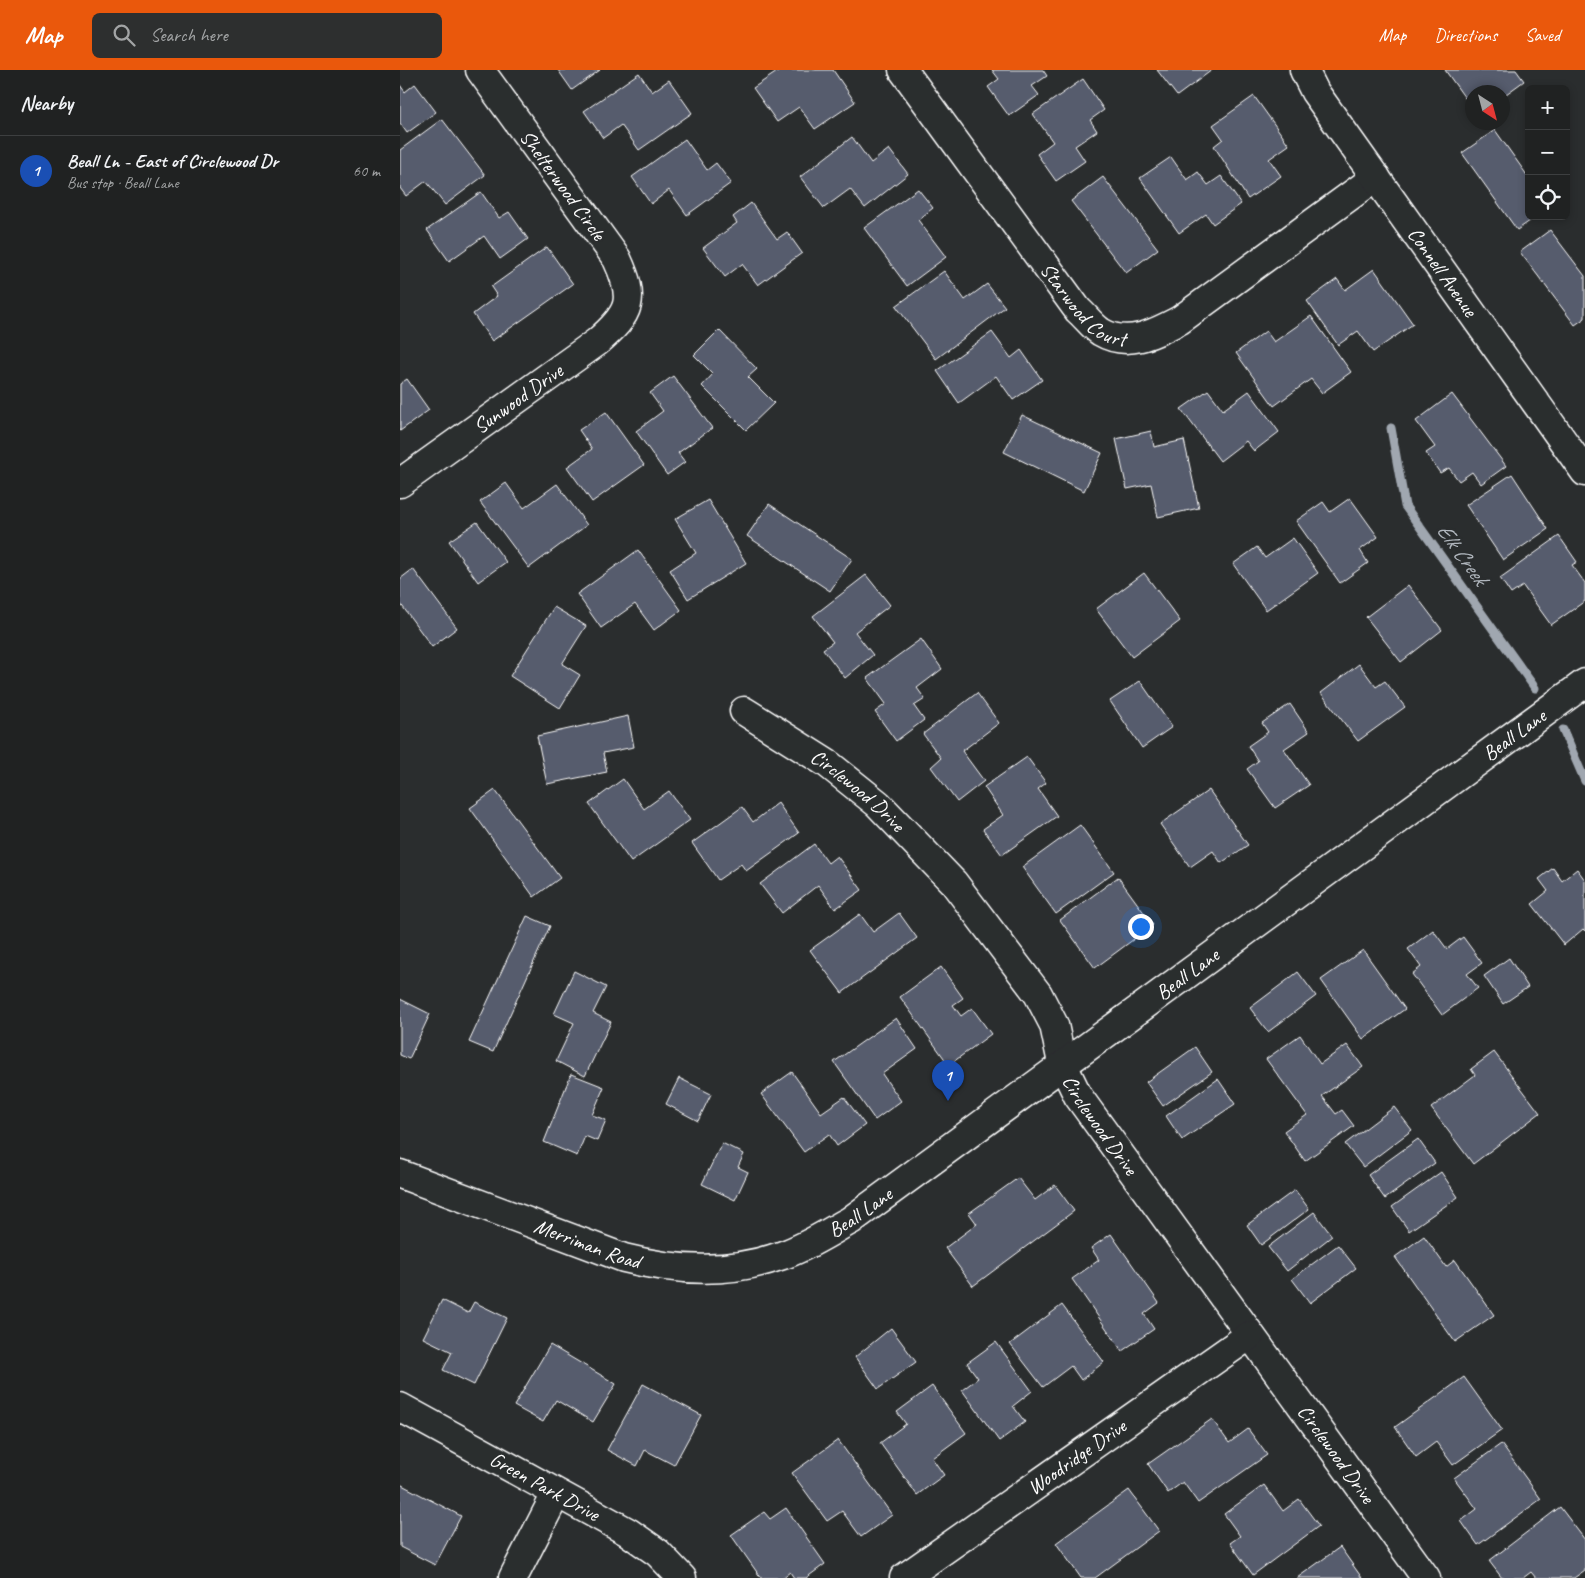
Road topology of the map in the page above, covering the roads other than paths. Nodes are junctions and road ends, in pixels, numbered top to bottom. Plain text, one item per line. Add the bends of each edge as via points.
1 (480, 70) edge
2 (903, 70) edge
3 (1304, 70) edge
4 (1376, 178) junction
5 (628, 307) joint
6 (1585, 472) edge
7 (400, 483) edge
8 (1585, 683) edge
9 (744, 711) dead end
10 (1062, 1063) junction
11 (400, 1174) edge
12 (783, 1256) joint
13 (1250, 1335) junction
14 (400, 1407) edge
15 (556, 1494) junction
16 (512, 1578) edge
17 (682, 1578) edge
18 (904, 1578) edge
19 (1426, 1578) edge

1 - 5 street, Shelterwood Circle via 617,259 628,283
2 - 4 street, Starwood Court via 1078,310 1101,332 1125,339 1150,336 1180,320
3 - 4 street, Connell Avenue via 1315,92
4 - 6 street, Connell Avenue
5 - 7 street, Sunwood Drive via 615,327 597,342
8 - 10 street, Beall Lane
9 - 10 street, Circlewood Drive via 828,764 864,792 954,883 1038,994 1054,1025
10 - 12 street, Beall Lane via 851,1220
10 - 13 street, Circlewood Drive via 1078,1096
11 - 12 street, Merriman Road via 624,1258 657,1266 696,1269 736,1266
13 - 18 street, Woodridge Drive
13 - 19 street, Circlewood Drive
14 - 15 street, Green Park Drive
15 - 16 street
15 - 17 street, Green Park Drive via 628,1532 658,1553

